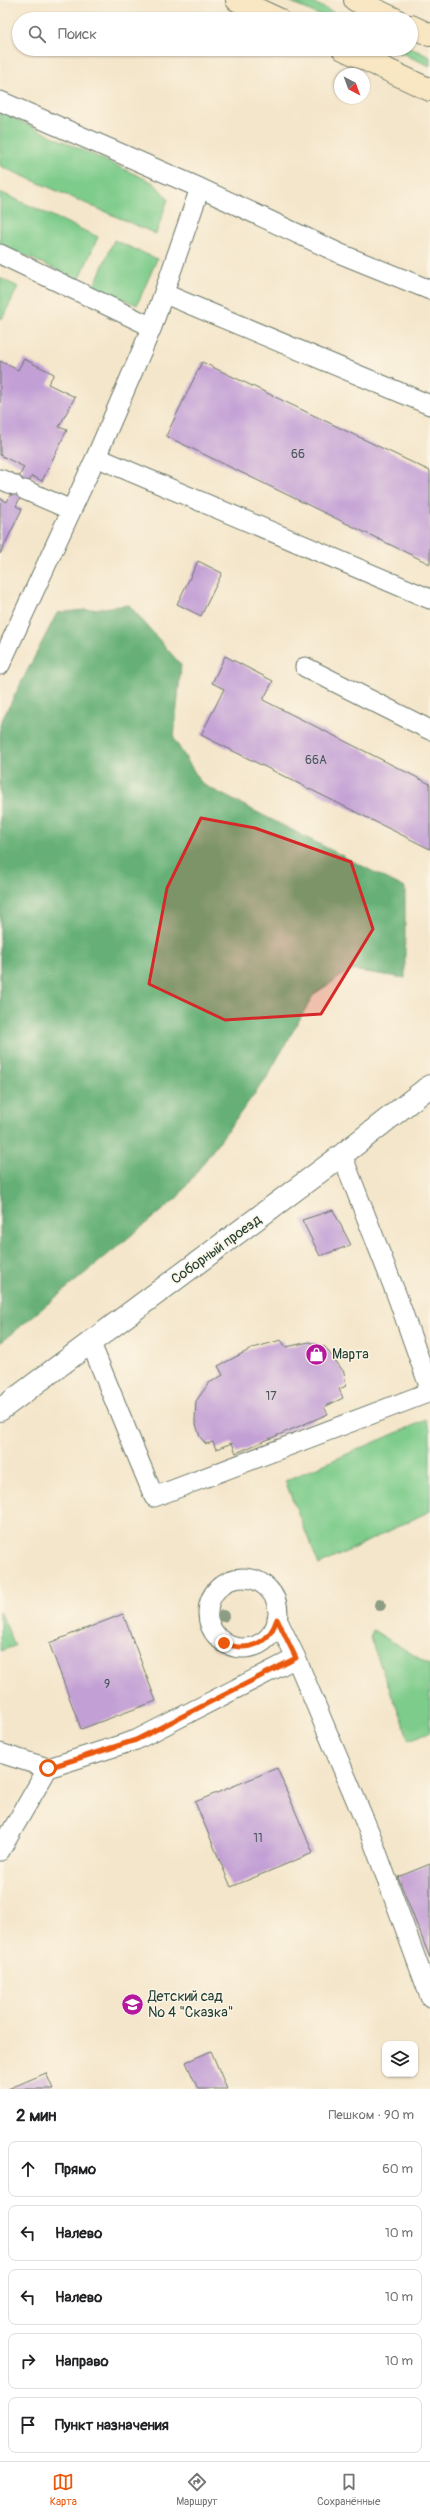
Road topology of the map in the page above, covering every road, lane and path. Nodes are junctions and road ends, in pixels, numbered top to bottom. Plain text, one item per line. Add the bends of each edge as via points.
1 (237, 0) edge
2 (355, 0) edge
3 (263, 12) edge
4 (380, 12) edge
5 (418, 29) edge
6 (430, 35) edge
7 (358, 56) edge
8 (430, 90) edge
9 (0, 101) edge
10 (200, 188) junction
11 (0, 254) edge
12 (430, 290) edge
13 (165, 294) junction
14 (152, 327) junction
15 (430, 405) edge
16 (96, 457) junction
17 (13, 485) edge
18 (71, 510) junction
19 (430, 599) edge
20 (0, 665) edge
21 (305, 667) dead end
22 (430, 730) edge
23 (430, 1086) edge
24 (342, 1155) junction
25 (90, 1342) junction
26 (430, 1389) edge
27 (430, 1392) edge
28 (0, 1410) edge
29 (277, 1619) dead end
30 (296, 1658) junction
31 (0, 1753) edge
32 (48, 1768) junction
33 (0, 1850) edge
34 (430, 1997) edge

1 - 3 main road
2 - 4 main road
5 - 6 main road
7 - 8 main road
9 - 10 lane
10 - 12 lane via 341,254
10 - 13 lane
11 - 14 lane
13 - 14 lane
13 - 15 lane
14 - 16 lane
16 - 18 lane
16 - 19 lane
17 - 18 lane
18 - 20 lane
21 - 22 lane
23 - 24 street, Соборный проезд
24 - 25 street, Соборный проезд
24 - 26 lane
25 - 27 lane via 154,1497
25 - 28 street, Соборный проезд
29 - 30 lane
30 - 32 lane via 136,1740
30 - 34 lane via 371,1836
31 - 32 lane
32 - 33 lane

